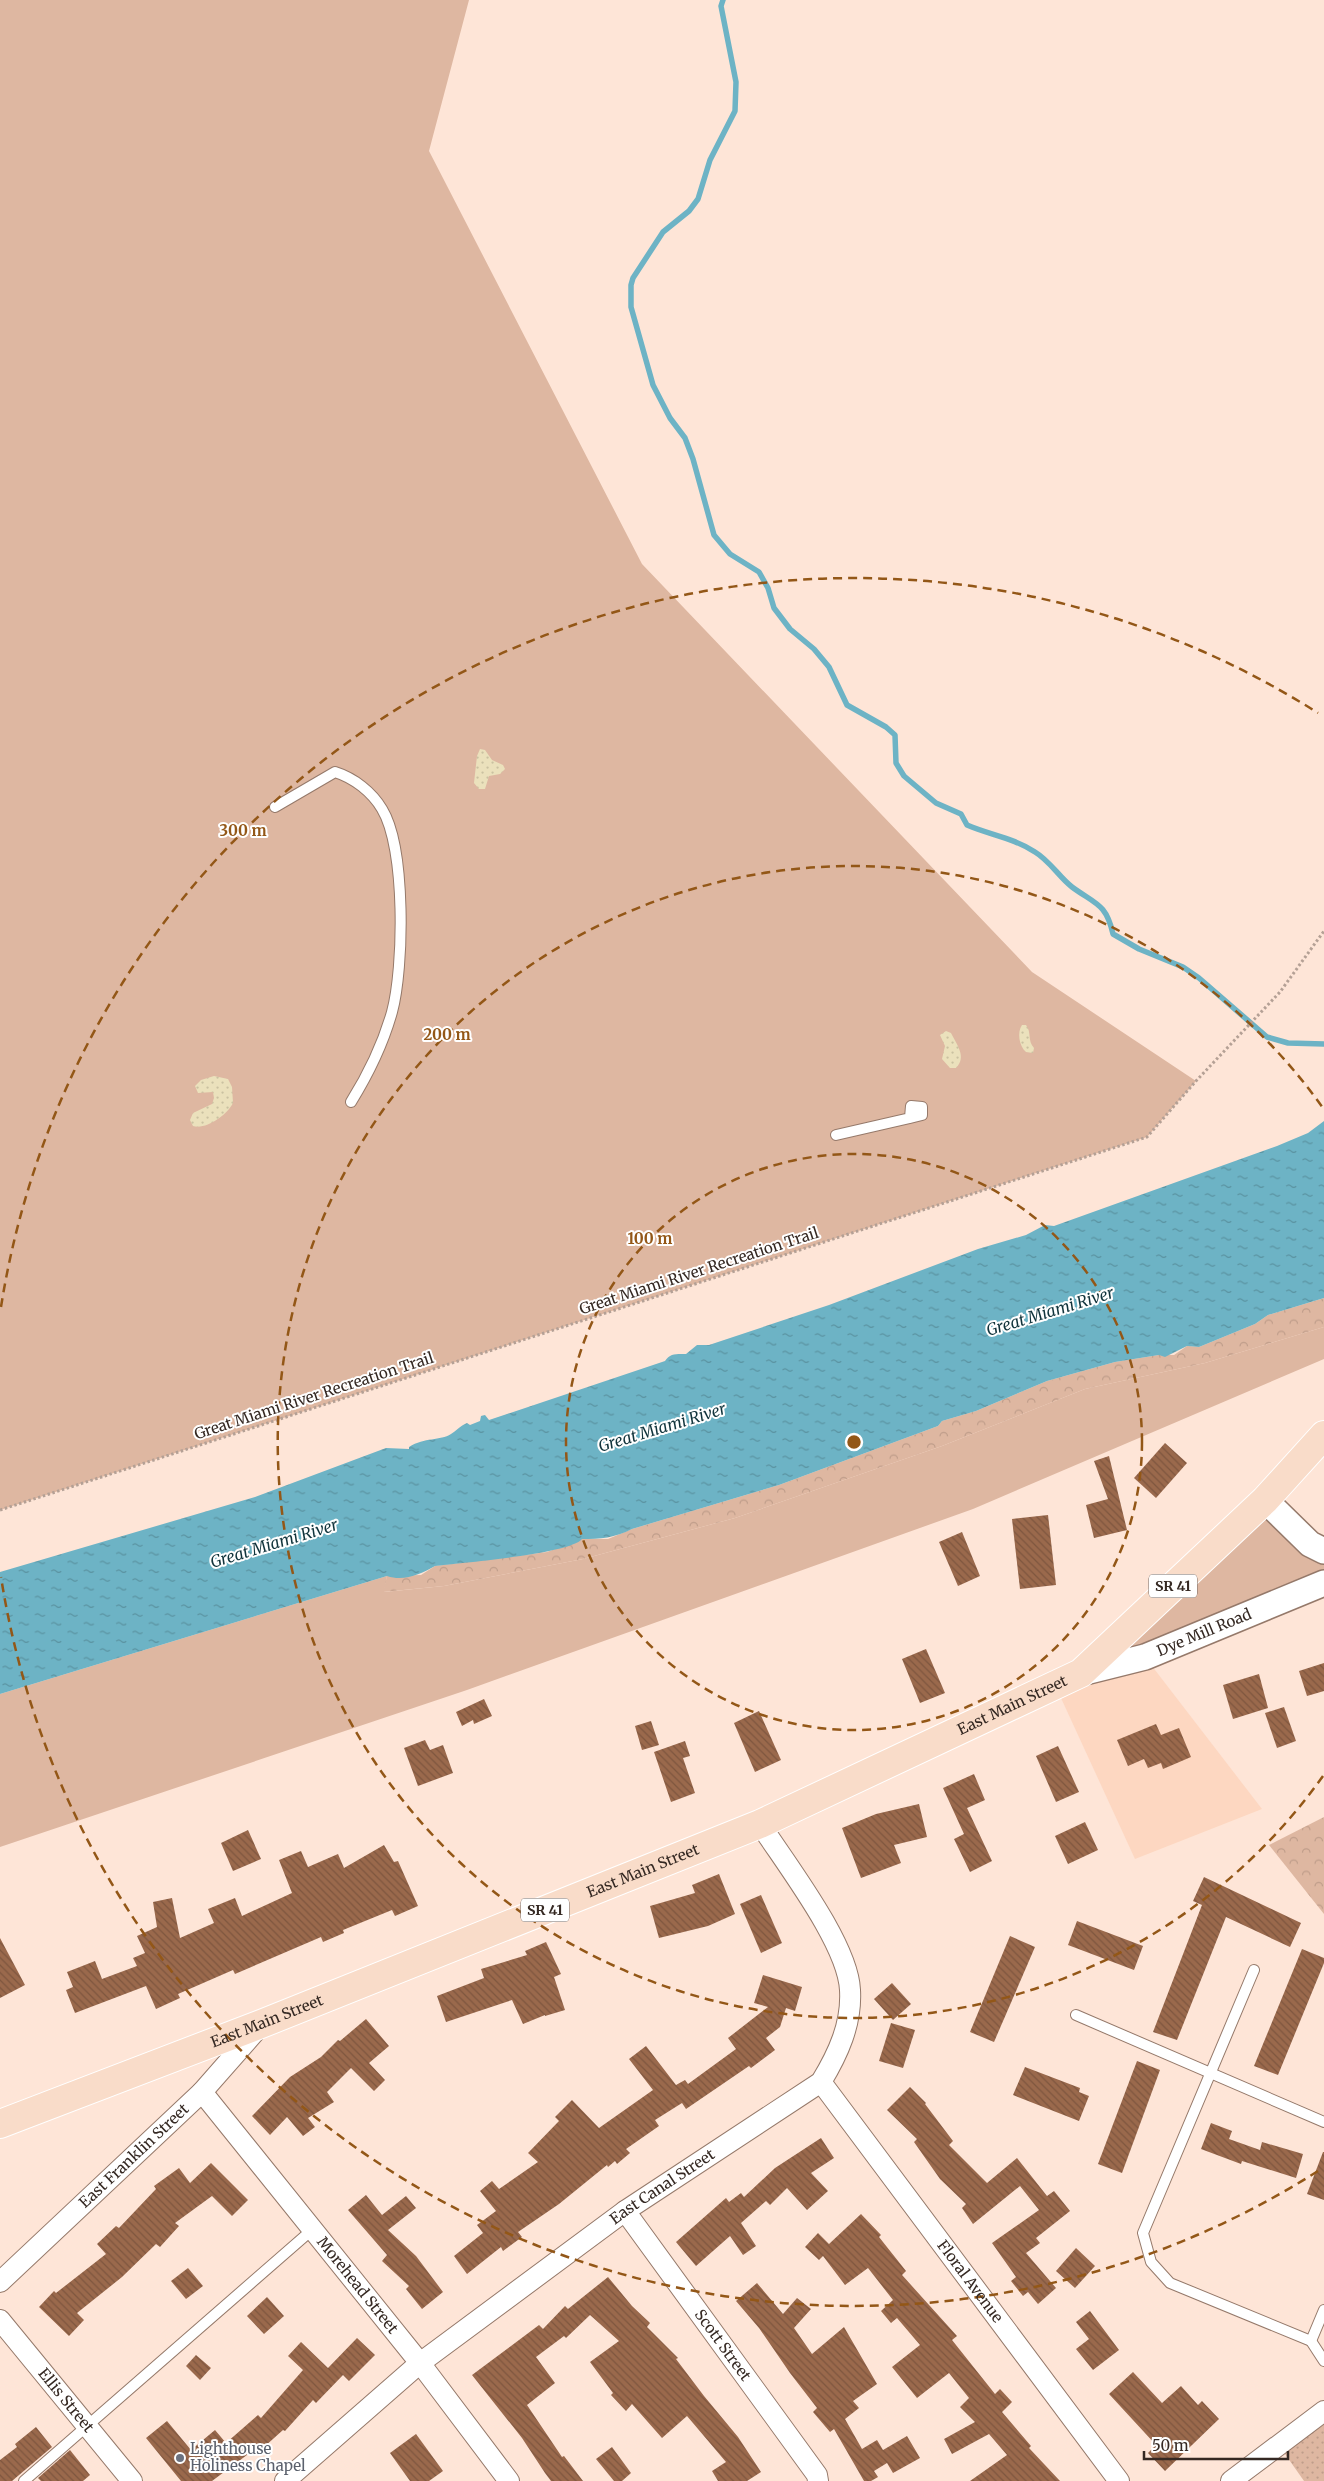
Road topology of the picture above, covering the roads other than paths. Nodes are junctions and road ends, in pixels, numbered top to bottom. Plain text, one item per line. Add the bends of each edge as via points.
1 (275, 807) dead end
2 (351, 1102) dead end
3 (910, 1118) dead end
4 (836, 1135) dead end
5 (1324, 1435) edge
6 (1265, 1500) junction
7 (1324, 1551) edge
8 (1324, 1583) edge
9 (1081, 1672) junction
10 (760, 1824) junction
11 (1254, 1970) dead end
12 (1076, 2015) dead end
13 (261, 2024) junction
14 (1211, 2073) junction
15 (821, 2082) junction
16 (202, 2092) junction
17 (1324, 2122) edge
18 (0, 2124) edge
19 (625, 2212) junction
20 (313, 2230) junction
21 (0, 2282) edge
22 (1324, 2310) edge
23 (0, 2320) edge
24 (1311, 2341) junction
25 (1324, 2361) edge
26 (420, 2363) junction
27 (1324, 2411) edge
28 (86, 2425) junction
29 (24, 2481) edge
30 (132, 2481) edge
31 (285, 2481) edge
32 (509, 2481) edge
33 (818, 2481) edge
34 (1119, 2481) edge
35 (1230, 2481) edge

1 - 2 lane via 335,772 372,795 383,809 394,844 399,922 397,986 382,1041
3 - 4 lane
5 - 6 main road, SR 41
6 - 7 street via 1310,1544
6 - 9 main road, SR 41
8 - 9 street, Dye Mill Road via 1145,1658
9 - 10 main road, East Main Street / SR 41
10 - 13 main road, East Main Street / SR 41
10 - 15 street, East Canal Street via 817,1911 843,1958 850,1989 847,2023 839,2052
11 - 14 lane
12 - 14 lane
13 - 16 street, East Franklin Street
13 - 18 main road, East Main Street / SR 41
14 - 17 lane
14 - 24 lane via 1144,2232 1151,2262 1170,2282
15 - 19 street, East Canal Street
15 - 34 street, Floral Avenue
16 - 20 street, Morehead Street
16 - 21 street, East Franklin Street
19 - 26 street, East Canal Street
19 - 33 street, Scott Street via 817,2475
20 - 26 street, Morehead Street
20 - 28 lane
22 - 24 lane
23 - 28 street, Ellis Street
24 - 25 lane
26 - 31 street, East Canal Street
26 - 32 street, Morehead Street
27 - 35 street
28 - 29 lane
28 - 30 street, Ellis Street

